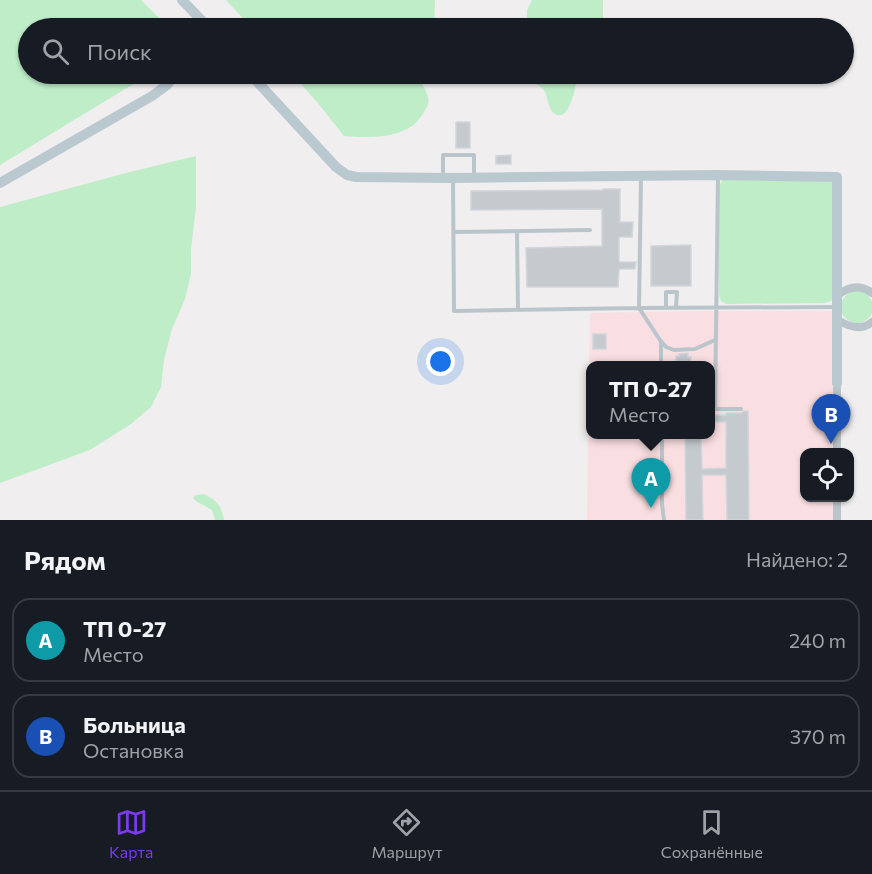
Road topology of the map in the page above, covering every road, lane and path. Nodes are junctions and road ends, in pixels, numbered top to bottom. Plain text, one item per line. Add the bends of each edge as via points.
1 (182, 0) edge
2 (197, 18) edge
3 (168, 84) edge
4 (259, 84) edge
5 (641, 175) junction
6 (718, 175) junction
7 (448, 178) junction
8 (474, 178) junction
9 (0, 183) edge
10 (590, 230) dead end
11 (454, 232) junction
12 (517, 232) junction
13 (872, 293) edge
14 (838, 295) junction
15 (716, 307) junction
16 (838, 307) junction
17 (639, 308) junction
18 (666, 308) junction
19 (676, 308) junction
20 (518, 310) junction
21 (838, 320) junction
22 (872, 322) edge
23 (716, 340) junction
24 (661, 342) junction
25 (661, 361) edge
26 (837, 383) joint
27 (741, 409) dead end
28 (662, 439) edge
29 (837, 448) edge
30 (837, 502) edge
31 (664, 520) edge
32 (837, 520) edge

1 - 2 street
3 - 9 street
4 - 7 street via 336,168 347,175
5 - 6 street
5 - 8 street
5 - 17 lane
6 - 14 street via 837,177
6 - 15 lane
7 - 8 street
7 - 8 lane via 443,155 474,154
7 - 11 lane
10 - 12 lane
11 - 12 lane
11 - 20 lane via 454,311
12 - 20 lane
13 - 14 street via 853,287
14 - 16 street
15 - 16 lane
15 - 19 lane
15 - 23 lane
16 - 21 street
17 - 18 lane
17 - 20 lane
17 - 24 lane
18 - 19 lane
18 - 19 lane via 666,292 676,292
21 - 22 street via 859,327
21 - 26 street
23 - 24 lane via 684,351
23 - 27 lane via 715,409
24 - 25 lane
26 - 29 street
28 - 31 lane
30 - 32 street

